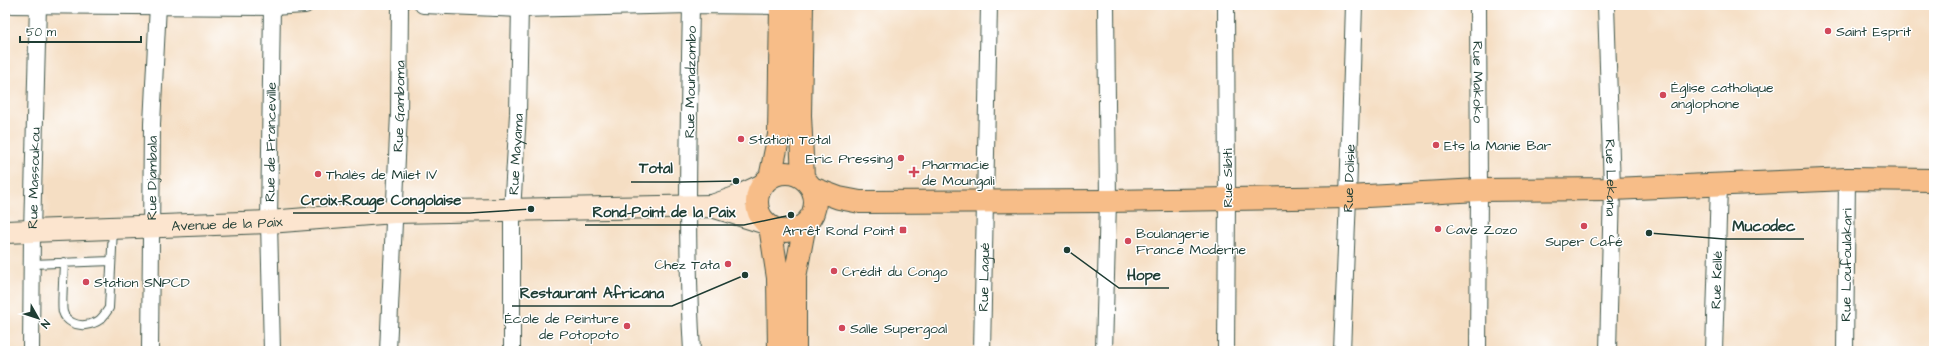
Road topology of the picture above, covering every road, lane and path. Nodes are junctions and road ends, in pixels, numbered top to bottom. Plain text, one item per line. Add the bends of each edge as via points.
1 (5, 5) edge
2 (38, 5) edge
3 (158, 5) edge
4 (305, 5) edge
5 (400, 5) edge
6 (423, 5) edge
7 (691, 5) edge
8 (788, 5) edge
9 (989, 5) edge
10 (1106, 5) edge
11 (1226, 5) edge
12 (1354, 5) edge
13 (1478, 5) edge
14 (1606, 5) edge
15 (272, 6) edge
16 (520, 7) edge
17 (1847, 179) junction
18 (1934, 180) edge
19 (766, 181) junction
20 (807, 183) junction
21 (1719, 185) junction
22 (1612, 189) junction
23 (1480, 190) junction
24 (1348, 197) junction
25 (1227, 199) junction
26 (860, 202) junction
27 (985, 202) junction
28 (1108, 202) junction
29 (712, 206) junction
30 (688, 207) junction
31 (512, 211) junction
32 (394, 212) junction
33 (269, 222) junction
34 (808, 222) junction
35 (768, 225) junction
36 (152, 227) junction
37 (113, 228) junction
38 (5, 232) edge
39 (32, 232) junction
40 (111, 261) junction
41 (64, 262) junction
42 (32, 264) junction
43 (31, 351) edge
44 (150, 351) edge
45 (272, 351) edge
46 (388, 351) edge
47 (512, 351) edge
48 (692, 351) edge
49 (779, 351) edge
50 (795, 351) edge
51 (982, 351) edge
52 (1104, 351) edge
53 (1226, 351) edge
54 (1342, 351) edge
55 (1478, 351) edge
56 (1608, 351) edge
57 (1714, 351) edge
58 (1845, 351) edge

1 - 2 street
2 - 3 street
2 - 39 street, Rue Massoukou
3 - 15 street
3 - 36 street, Rue Djambala via 152,124
4 - 15 street
5 - 32 street, Rue Gamboma via 399,114
6 - 16 street
7 - 8 street
7 - 16 street
7 - 30 street, Rue Moundzombo
8 - 19 main road via 779,135
8 - 20 main road
9 - 27 street, Rue Lagué
10 - 28 street
11 - 25 street, Rue Sibiti
12 - 24 street, Rue Dolisie
13 - 23 street, Rue Makoko
14 - 22 street, Rue Lekana
15 - 33 street, Rue de Franceville
16 - 31 street, Rue Mayama via 518,114
17 - 18 main road
17 - 21 main road
17 - 58 street, Rue Loufoulakari
19 - 20 main road via 781,173 792,173
19 - 29 main road, Avenue de la Paix via 735,198
19 - 35 main road via 758,194 757,205 760,215
20 - 26 main road via 838,198
20 - 34 main road via 816,202
21 - 22 main road
21 - 57 street, Rue Kellé
22 - 23 main road
22 - 56 street, Rue Lekana
23 - 24 main road
23 - 55 street, Rue Makoko
24 - 25 main road
24 - 54 street, Rue Dolisie
25 - 28 main road
25 - 53 street, Rue Sibiti
26 - 27 main road
26 - 34 main road
27 - 28 main road
27 - 51 street, Rue Lagué
28 - 52 street
29 - 30 main road, Avenue de la Paix
29 - 35 main road, Avenue de la Paix
30 - 31 main road, Avenue de la Paix
30 - 48 street, Rue Moundzombo via 688,292
31 - 32 main road, Avenue de la Paix
31 - 47 street, Rue Mayama
32 - 33 main road, Avenue de la Paix
32 - 46 street, Rue Gamboma
33 - 36 main road, Avenue de la Paix
33 - 45 street, Rue de Franceville
34 - 35 main road via 788,232
34 - 50 main road via 795,277
35 - 49 main road via 778,278
36 - 37 main road, Avenue de la Paix
36 - 44 street, Rue Djambala
37 - 39 main road, Avenue de la Paix
37 - 40 lane
38 - 39 main road, Avenue de la Paix
39 - 42 street, Rue Massoukou
40 - 41 lane
40 - 41 lane via 109,308 96,324 78,326 63,312
41 - 42 lane
42 - 43 street, Rue Massoukou

